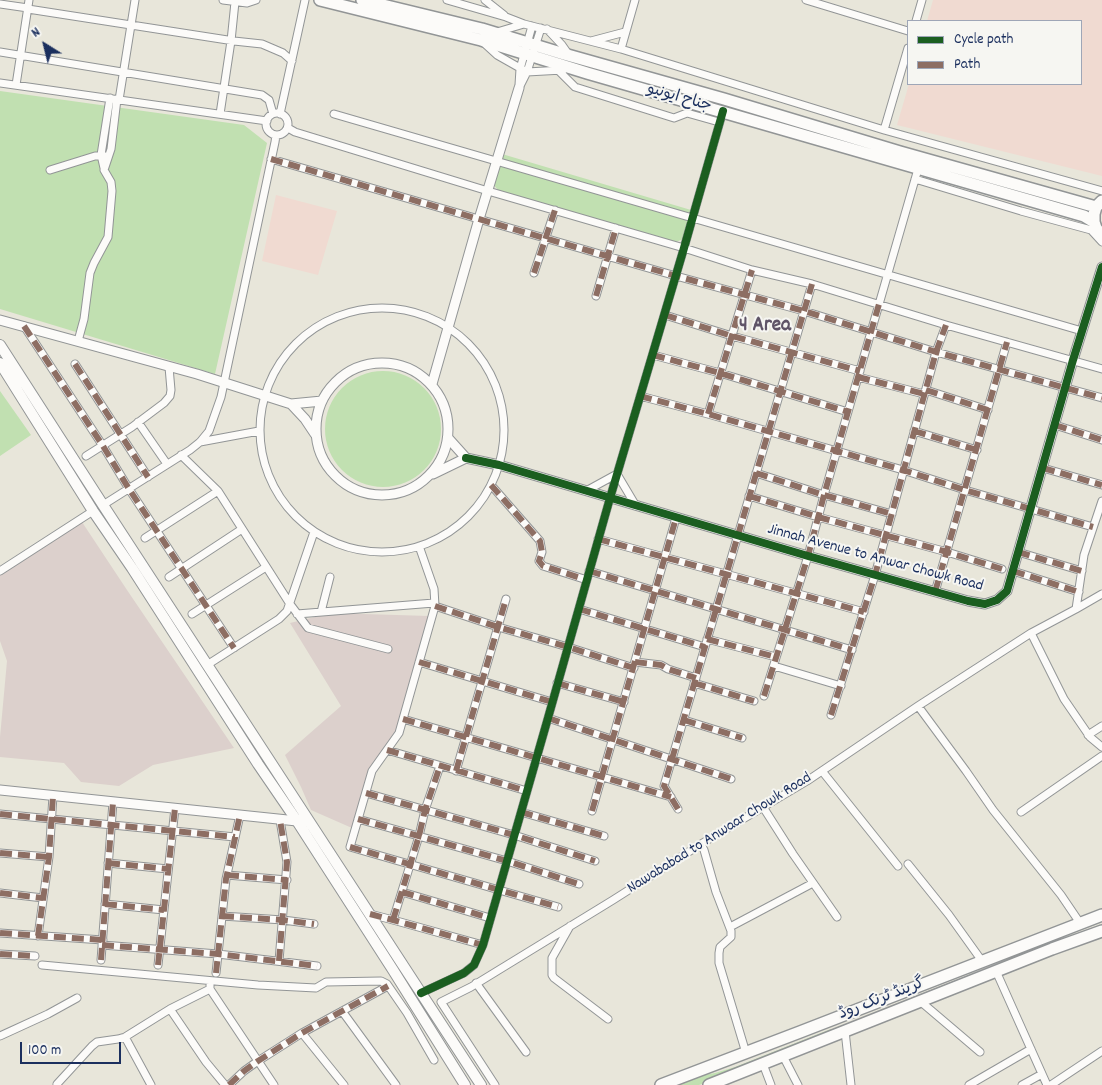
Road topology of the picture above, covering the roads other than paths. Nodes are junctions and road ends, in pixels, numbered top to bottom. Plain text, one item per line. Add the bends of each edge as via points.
1 (135, 0) edge
2 (223, 0) edge
3 (256, 0) edge
4 (305, 0) edge
5 (320, 0) edge
6 (362, 0) edge
7 (447, 0) edge
8 (485, 0) edge
9 (635, 0) edge
10 (806, 0) edge
11 (922, 0) edge
12 (236, 2) junction
13 (0, 4) edge
14 (472, 4) edge
15 (28, 6) edge
16 (506, 17) junction
17 (916, 20) edge
18 (131, 25) junction
19 (528, 25) junction
20 (544, 29) junction
21 (907, 31) edge
22 (625, 32) junction
23 (495, 33) junction
24 (231, 40) junction
25 (481, 40) junction
26 (589, 42) junction
27 (620, 49) junction
28 (529, 50) junction
29 (907, 51) edge
30 (0, 52) edge
31 (20, 55) junction
32 (570, 56) junction
33 (292, 61) junction
34 (573, 68) junction
35 (524, 70) junction
36 (559, 71) junction
37 (124, 72) junction
38 (0, 83) edge
39 (16, 85) junction
40 (223, 88) junction
41 (519, 88) joint
42 (115, 99) junction
43 (220, 114) junction
44 (277, 114) junction
45 (334, 114) dead end
46 (721, 117) junction
47 (267, 121) junction
48 (288, 128) junction
49 (884, 130) junction
50 (276, 136) junction
51 (105, 156) junction
52 (271, 159) junction
53 (497, 162) junction
54 (50, 170) dead end
55 (917, 174) junction
56 (488, 190) junction
57 (1102, 191) edge
58 (1099, 204) edge
59 (555, 210) junction
60 (693, 218) junction
61 (479, 219) junction
62 (1094, 222) junction
63 (616, 228) junction
64 (546, 238) junction
65 (1101, 238) edge
66 (684, 248) junction
67 (608, 256) junction
68 (1102, 267) edge
69 (752, 270) junction
70 (534, 273) dead end
71 (888, 275) junction
72 (676, 276) junction
73 (812, 284) junction
74 (744, 294) junction
75 (596, 296) dead end
76 (879, 304) junction
77 (804, 311) junction
78 (664, 315) junction
79 (0, 320) edge
80 (946, 325) junction
81 (24, 326) junction
82 (449, 327) junction
83 (871, 331) junction
84 (1082, 331) junction
85 (732, 336) junction
86 (78, 341) junction
87 (1007, 342) junction
88 (0, 345) edge
89 (792, 351) junction
90 (936, 352) junction
91 (653, 355) junction
92 (1073, 360) junction
93 (0, 363) edge
94 (75, 364) dead end
95 (169, 367) junction
96 (1000, 369) junction
97 (1102, 369) edge
98 (720, 373) junction
99 (859, 374) junction
100 (224, 383) junction
101 (432, 384) junction
102 (1065, 388) junction
103 (780, 392) junction
104 (925, 392) junction
105 (264, 396) junction
106 (640, 396) junction
107 (1102, 398) edge
108 (322, 401) junction
109 (292, 404) junction
110 (988, 410) junction
111 (848, 412) junction
112 (708, 414) junction
113 (138, 422) junction
114 (1054, 426) junction
115 (259, 431) junction
116 (914, 431) junction
117 (768, 432) junction
118 (315, 434) junction
119 (120, 435) junction
120 (448, 438) junction
121 (1102, 440) edge
122 (200, 442) junction
123 (103, 446) junction
124 (976, 450) junction
125 (836, 452) junction
126 (181, 455) junction
127 (86, 456) dead end
128 (466, 458) junction
129 (167, 464) junction
130 (499, 465) junction
131 (1042, 468) junction
132 (904, 470) junction
133 (756, 473) junction
134 (617, 474) junction
135 (431, 475) junction
136 (148, 476) junction
137 (1102, 484) edge
138 (491, 485) junction
139 (129, 489) junction
140 (965, 490) junction
141 (218, 491) junction
142 (586, 491) junction
143 (824, 495) junction
144 (749, 496) junction
145 (610, 498) junction
146 (1102, 501) edge
147 (103, 506) junction
148 (636, 506) junction
149 (1031, 509) junction
150 (93, 511) junction
151 (892, 514) junction
152 (818, 517) junction
153 (676, 518) junction
154 (1093, 528) junction
155 (242, 529) junction
156 (157, 530) junction
157 (314, 532) junction
158 (738, 535) junction
159 (886, 536) junction
160 (145, 538) dead end
161 (598, 539) junction
162 (419, 546) junction
163 (947, 552) junction
164 (1018, 552) junction
165 (808, 556) junction
166 (665, 557) junction
167 (136, 565) junction
168 (266, 567) junction
169 (182, 568) junction
170 (1002, 569) dead end
171 (0, 571) edge
172 (589, 571) junction
173 (1013, 571) junction
174 (1082, 571) junction
175 (726, 574) junction
176 (875, 575) junction
177 (169, 577) dead end
178 (330, 577) dead end
179 (587, 580) junction
180 (655, 591) junction
181 (935, 592) junction
182 (1080, 592) junction
183 (796, 593) junction
184 (1102, 594) edge
185 (506, 599) dead end
186 (290, 604) junction
187 (435, 604) junction
188 (207, 605) junction
189 (578, 609) junction
190 (716, 609) junction
191 (1076, 609) junction
192 (321, 612) junction
193 (864, 612) junction
194 (192, 614) dead end
195 (296, 614) junction
196 (498, 627) junction
197 (645, 628) junction
198 (785, 630) junction
199 (1031, 633) junction
200 (707, 639) junction
201 (568, 647) junction
202 (705, 647) junction
203 (234, 648) junction
204 (388, 649) dead end
205 (852, 650) junction
206 (776, 657) junction
207 (419, 662) junction
208 (207, 665) junction
209 (634, 665) junction
210 (774, 666) junction
211 (695, 680) junction
212 (482, 682) junction
213 (557, 683) junction
214 (841, 686) junction
215 (764, 696) dead end
216 (754, 701) dead end
217 (552, 702) junction
218 (624, 702) junction
219 (918, 706) junction
220 (832, 716) dead end
221 (548, 718) junction
222 (403, 719) junction
223 (684, 720) junction
224 (1102, 726) edge
225 (1088, 735) junction
226 (466, 738) junction
227 (742, 738) dead end
228 (613, 740) junction
229 (1102, 747) edge
230 (387, 750) junction
231 (1102, 756) edge
232 (268, 758) junction
233 (536, 758) junction
234 (672, 759) junction
235 (258, 764) junction
236 (440, 766) junction
237 (456, 771) junction
238 (822, 771) junction
239 (602, 777) junction
240 (731, 778) dead end
241 (0, 790) edge
242 (527, 791) junction
243 (366, 793) junction
244 (53, 796) junction
245 (671, 797) junction
246 (113, 802) junction
247 (763, 807) junction
248 (174, 808) junction
249 (678, 809) dead end
250 (425, 810) junction
251 (592, 811) dead end
252 (521, 812) junction
253 (1022, 812) dead end
254 (0, 814) edge
255 (240, 815) junction
256 (52, 819) junction
257 (301, 819) junction
258 (358, 819) junction
259 (280, 820) junction
260 (111, 825) junction
261 (172, 831) junction
262 (514, 835) junction
263 (419, 836) junction
264 (604, 836) dead end
265 (235, 837) junction
266 (701, 844) junction
267 (0, 853) edge
268 (49, 857) junction
269 (507, 861) junction
270 (595, 861) dead end
271 (108, 864) junction
272 (410, 864) junction
273 (908, 864) dead end
274 (898, 866) dead end
275 (168, 869) junction
276 (227, 875) junction
277 (287, 880) junction
278 (813, 883) junction
279 (579, 884) dead end
280 (498, 890) junction
281 (402, 892) junction
282 (0, 893) edge
283 (43, 898) junction
284 (105, 904) junction
285 (558, 907) dead end
286 (164, 910) junction
287 (370, 914) junction
288 (1102, 914) edge
289 (222, 916) junction
290 (837, 917) dead end
291 (490, 918) junction
292 (283, 920) junction
293 (393, 920) junction
294 (1080, 923) junction
295 (314, 924) dead end
296 (571, 926) junction
297 (730, 927) junction
298 (0, 932) edge
299 (1100, 934) edge
300 (38, 936) junction
301 (102, 942) junction
302 (483, 945) junction
303 (160, 949) junction
304 (0, 954) edge
305 (218, 954) junction
306 (35, 956) dead end
307 (101, 960) dead end
308 (279, 961) junction
309 (982, 961) junction
310 (402, 963) junction
311 (42, 965) dead end
312 (158, 965) dead end
313 (317, 966) dead end
314 (393, 970) junction
315 (996, 971) junction
316 (216, 973) dead end
317 (210, 981) junction
318 (476, 984) junction
319 (388, 986) junction
320 (210, 989) junction
321 (421, 993) junction
322 (77, 998) dead end
323 (920, 1001) junction
324 (170, 1009) junction
325 (342, 1011) junction
326 (839, 1017) junction
327 (608, 1019) dead end
328 (845, 1031) junction
329 (302, 1033) junction
330 (0, 1036) edge
331 (125, 1037) junction
332 (1031, 1049) junction
333 (1102, 1051) edge
334 (526, 1052) dead end
335 (980, 1052) dead end
336 (746, 1053) junction
337 (783, 1056) junction
338 (434, 1060) dead end
339 (258, 1061) junction
340 (763, 1064) junction
341 (1042, 1074) junction
342 (57, 1084) edge
343 (151, 1085) edge
344 (225, 1085) edge
345 (230, 1085) edge
346 (274, 1085) edge
347 (344, 1085) edge
348 (396, 1085) edge
349 (465, 1085) edge
350 (481, 1085) edge
351 (495, 1085) edge
352 (661, 1085) edge
353 (709, 1085) edge
354 (771, 1085) edge
355 (798, 1085) edge
356 (851, 1085) edge
357 (969, 1085) edge
358 (1022, 1085) edge
359 (1047, 1085) edge
360 (1051, 1085) edge

1 - 18 street
2 - 12 street
3 - 12 street
4 - 33 street
5 - 25 main road, جناح ایونیو
6 - 23 main road, جناح ایونیو
7 - 14 street
8 - 16 street
9 - 22 street
10 - 21 street
11 - 17 street
12 - 24 street
13 - 15 street
14 - 16 street
15 - 18 street
15 - 31 street
16 - 19 street
18 - 24 street
18 - 37 street
19 - 20 street
19 - 23 street
19 - 28 street
20 - 26 street
20 - 28 street
20 - 32 street
22 - 26 street
22 - 27 street
23 - 28 main road, جناح ایونیو
24 - 33 street via 274,48
24 - 40 street
25 - 28 main road, جناح ایونیو
25 - 35 street via 497,55
26 - 27 street
27 - 49 street
28 - 32 main road, جناح ایونیو
28 - 34 main road, جناح ایونیو
28 - 35 street
29 - 49 street
30 - 31 street
31 - 37 street
31 - 39 street
32 - 58 main road, جناح ایونیو via 900,152
33 - 44 street
34 - 36 street
34 - 46 main road, جناح ایونیو
35 - 36 street
35 - 41 street
36 - 46 street via 575,88 674,118 687,113
37 - 40 street
37 - 42 street
38 - 39 street
39 - 42 street
40 - 43 street
40 - 44 street via 262,95
41 - 53 street
42 - 43 street
42 - 51 street
43 - 47 street
44 - 47 street
44 - 48 street via 287,119
45 - 53 street
46 - 55 main road, جناح ایونیو
46 - 60 street
47 - 50 street via 269,132
48 - 50 street
48 - 56 street
49 - 57 street
50 - 52 street
51 - 54 street
51 - 86 street via 104,170 112,191 108,238 90,273
52 - 61 street
52 - 100 street
53 - 56 street
53 - 60 street
55 - 62 main road, جناح ایونیو via 1084,216
55 - 65 street via 1021,212 1091,230
55 - 71 street
56 - 59 street
56 - 61 street
58 - 62 main road
59 - 63 street
59 - 64 street
60 - 66 street
60 - 71 street
61 - 64 street
61 - 82 street
62 - 65 main road
63 - 66 street
63 - 67 street
64 - 67 street
64 - 70 street
66 - 69 street
66 - 72 street
67 - 72 street
67 - 75 street
68 - 84 street, Jinnah Avenue to Anwar Chowk Road
69 - 73 street
69 - 74 street
71 - 76 street
71 - 84 street
72 - 74 street
72 - 78 street
73 - 76 street
73 - 77 street
74 - 77 street
74 - 85 street
76 - 80 street
76 - 83 street
77 - 83 street
77 - 89 street
78 - 85 street
78 - 91 street
79 - 81 street
80 - 87 street
80 - 90 street
81 - 86 street
81 - 123 street
82 - 101 street
82 - 105 street via 430,317 397,309 370,308 330,319 296,343 279,364
82 - 130 street via 478,353 497,388 504,426
83 - 90 street
83 - 99 street
84 - 92 street, Jinnah Avenue to Anwar Chowk Road
85 - 89 street
85 - 98 street
86 - 95 street
87 - 92 street
87 - 96 street
88 - 147 main road
89 - 99 street
89 - 103 street
90 - 96 street
90 - 104 street
91 - 98 street
91 - 106 street
92 - 97 street
92 - 102 street, Jinnah Avenue to Anwar Chowk Road
93 - 150 main road
94 - 119 street
95 - 100 street
95 - 113 street via 170,396
96 - 102 street
96 - 110 street
98 - 103 street
98 - 112 street
99 - 104 street
99 - 111 street
100 - 105 street
100 - 122 street via 209,431
101 - 108 street via 414,371 394,364 372,364 352,370 334,383
101 - 120 street via 448,419
102 - 107 street
102 - 114 street, Jinnah Avenue to Anwar Chowk Road
103 - 111 street
103 - 117 street
104 - 110 street
104 - 116 street
105 - 109 street
105 - 115 street
106 - 112 street
106 - 134 street
108 - 109 street
108 - 118 street via 316,417
109 - 118 street
110 - 124 street
111 - 125 street
112 - 117 street
113 - 119 street
113 - 129 street
114 - 121 street
114 - 131 street, Jinnah Avenue to Anwar Chowk Road
115 - 122 street
115 - 157 street via 262,457 274,489 285,505
116 - 124 street
116 - 132 street
117 - 125 street
117 - 133 street
118 - 135 street via 322,459 337,480 359,492 385,496 410,490
119 - 123 street
119 - 136 street
120 - 128 street
120 - 135 street via 442,458
122 - 126 street
123 - 127 street
123 - 139 street
124 - 140 street
125 - 132 street
125 - 143 street
126 - 129 street
126 - 141 street
128 - 130 street, Jinnah Avenue to Anwar Chowk Road
128 - 135 street
129 - 136 street
130 - 138 street
130 - 142 street, Jinnah Avenue to Anwar Chowk Road
131 - 137 street
131 - 149 street, Jinnah Avenue to Anwar Chowk Road
132 - 140 street
132 - 151 street
133 - 143 street
133 - 144 street
134 - 142 street
134 - 145 street
134 - 148 street
136 - 139 street
138 - 162 street via 461,523
138 - 179 street via 540,541 542,552 539,561 543,566
139 - 147 street
139 - 156 street
140 - 149 street
140 - 163 street
141 - 155 street
141 - 156 street
142 - 145 street, Jinnah Avenue to Anwar Chowk Road
143 - 151 street
143 - 152 street
144 - 152 street
144 - 158 street
145 - 148 street, Jinnah Avenue to Anwar Chowk Road
145 - 161 street
146 - 154 street
147 - 167 main road
148 - 153 street, Jinnah Avenue to Anwar Chowk Road
149 - 154 street
149 - 164 street, Jinnah Avenue to Anwar Chowk Road
150 - 167 main road
150 - 171 street
151 - 159 street
152 - 159 street
152 - 165 street
153 - 158 street, Jinnah Avenue to Anwar Chowk Road
153 - 166 street
154 - 174 street
155 - 168 street
155 - 169 street
156 - 160 street
156 - 169 street
157 - 162 street via 330,541 365,551 383,552
157 - 186 street
158 - 165 street, Jinnah Avenue to Anwar Chowk Road
158 - 175 street
159 - 163 street
159 - 176 street
161 - 166 street
161 - 172 street
162 - 187 street via 434,589
163 - 170 street
163 - 181 street
164 - 173 street, Jinnah Avenue to Anwar Chowk Road
164 - 174 street
165 - 176 street, Jinnah Avenue to Anwar Chowk Road
165 - 183 street
166 - 175 street
166 - 180 street
167 - 208 main road
167 - 235 main road
168 - 186 street
168 - 188 street
169 - 177 street
169 - 188 street
172 - 179 street
172 - 180 street
173 - 181 street, Jinnah Avenue to Anwar Chowk Road via 1007,591 997,600 984,604
173 - 182 street
174 - 182 street
175 - 183 street
175 - 190 street
176 - 181 street, Jinnah Avenue to Anwar Chowk Road
176 - 193 street
178 - 192 street
179 - 189 street
180 - 190 street
180 - 197 street
182 - 191 street
183 - 193 street
183 - 198 street
184 - 191 street, Nawababad to Anwaar Chowk Road
185 - 196 street
186 - 195 street
186 - 203 street via 279,619
187 - 192 street
187 - 196 street
187 - 207 street
188 - 194 street
188 - 203 street
189 - 197 street
189 - 201 street
190 - 198 street
190 - 200 street
191 - 199 street, Nawababad to Anwaar Chowk Road
192 - 195 street
193 - 205 street
195 - 204 street via 308,628
196 - 201 street
196 - 212 street
197 - 202 street
197 - 209 street
198 - 205 street
198 - 206 street
199 - 219 street, Nawababad to Anwaar Chowk Road
199 - 225 street via 1064,699
200 - 202 street
200 - 206 street
201 - 209 street
201 - 213 street
202 - 211 street
203 - 208 street
205 - 214 street
206 - 210 street
207 - 212 street
207 - 222 street
208 - 232 main road
209 - 211 street via 661,665
209 - 218 street
210 - 214 street
210 - 215 street
211 - 216 street
211 - 223 street
212 - 217 street
212 - 226 street
213 - 217 street
213 - 218 street
214 - 220 street
217 - 221 street
218 - 228 street
219 - 238 street, Nawababad to Anwaar Chowk Road
219 - 294 street
221 - 228 street
221 - 233 street
222 - 226 street
222 - 230 street via 399,733
223 - 227 street
223 - 234 street
224 - 225 street
225 - 229 street
226 - 233 street
226 - 237 street
228 - 234 street
228 - 239 street
230 - 236 street
230 - 243 street via 372,771
231 - 253 street
232 - 235 main road
232 - 257 main road
233 - 239 street
233 - 242 street
234 - 240 street
234 - 245 street via 664,786
235 - 257 main road
236 - 237 street
236 - 250 street
237 - 242 street
238 - 247 street, Nawababad to Anwaar Chowk Road
238 - 274 street
239 - 245 street
239 - 251 street
241 - 244 street
242 - 252 street
243 - 250 street
243 - 258 street
244 - 246 street
244 - 256 street
245 - 249 street
246 - 248 street
246 - 260 street
247 - 266 street, Nawababad to Anwaar Chowk Road
247 - 278 street
248 - 255 street
248 - 261 street
250 - 262 street
250 - 263 street
252 - 262 street
252 - 264 street
254 - 256 street
255 - 259 street
255 - 265 street
256 - 260 street
256 - 268 street
257 - 259 street
257 - 287 main road
257 - 314 main road
258 - 263 street
258 - 272 street via 350,846
259 - 277 street
260 - 261 street
260 - 271 street
261 - 265 street
261 - 275 street
262 - 269 street
262 - 270 street
263 - 269 street
263 - 272 street
265 - 276 street
266 - 296 street, Nawababad to Anwaar Chowk Road
266 - 297 street
267 - 268 street
268 - 283 street
269 - 279 street
269 - 280 street
271 - 275 street
271 - 284 street
272 - 280 street
272 - 281 street
273 - 309 street
275 - 286 street
276 - 277 street
276 - 289 street
277 - 292 street
278 - 290 street
278 - 297 street
280 - 285 street
280 - 291 street
281 - 291 street
281 - 293 street
282 - 283 street
283 - 300 street
284 - 286 street
284 - 301 street
286 - 303 street
287 - 293 street
287 - 310 main road
288 - 294 main road, گرینڈ ٹرنک روڈ
289 - 292 street
289 - 305 street
291 - 302 street
292 - 295 street
292 - 308 street
293 - 302 street
294 - 309 main road, گرینڈ ٹرنک روڈ
296 - 318 street, Nawababad to Anwaar Chowk Road
296 - 327 street via 552,958 552,975
297 - 336 street via 732,935 720,947 719,964
298 - 300 street
299 - 315 main road, گرینڈ ٹرنک روڈ
300 - 301 street
301 - 303 street
301 - 307 street
302 - 321 street via 474,965 464,973
303 - 305 street
303 - 312 street
304 - 306 street
305 - 308 street
305 - 316 street
308 - 313 street
309 - 326 main road, گرینڈ ٹرنک روڈ
310 - 314 main road
310 - 321 main road
311 - 317 street
314 - 349 main road
315 - 323 main road, گرینڈ ٹرنک روڈ
315 - 332 street
317 - 319 street via 316,988 326,982 381,982
317 - 320 street
318 - 334 street
318 - 351 street, Nawababad to Anwaar Chowk Road via 441,1002
319 - 325 street
319 - 338 street via 408,1013
320 - 324 street
320 - 339 street
321 - 350 main road
322 - 330 street
323 - 328 main road, گرینڈ ٹرنک روڈ
323 - 335 street
324 - 331 street
324 - 344 street
325 - 329 street
325 - 348 street
326 - 328 main road
326 - 336 main road, گرینڈ ٹرنک روڈ
328 - 337 main road, گرینڈ ٹرنک روڈ
328 - 356 street
329 - 339 street
329 - 347 street
331 - 342 street via 97,1042
331 - 343 street
332 - 341 street
332 - 357 street
333 - 360 street
336 - 352 main road, گرینڈ ٹرنک روڈ
337 - 340 main road, گرینڈ ٹرنک روڈ
337 - 355 street
339 - 345 street
339 - 346 street
340 - 353 main road, گرینڈ ٹرنک روڈ
340 - 354 street
341 - 358 street
341 - 359 street

